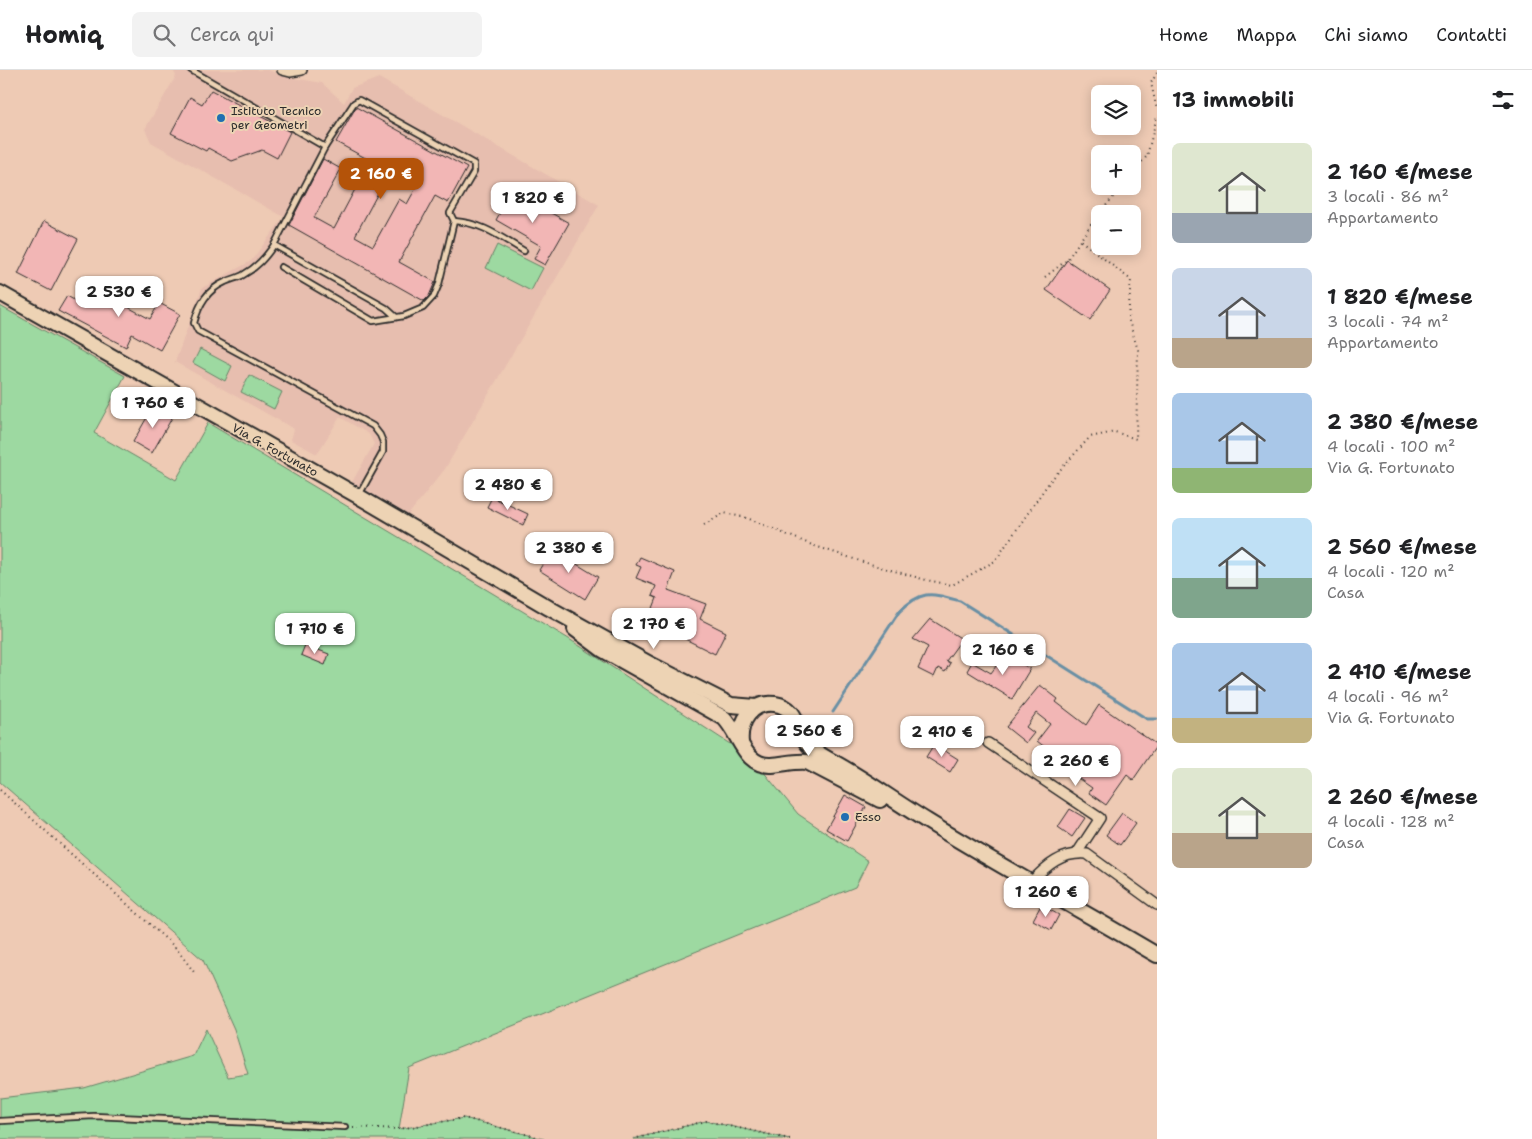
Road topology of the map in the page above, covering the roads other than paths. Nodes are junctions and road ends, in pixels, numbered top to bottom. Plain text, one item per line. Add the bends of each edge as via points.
1 (191, 70) edge
2 (282, 70) edge
3 (302, 70) edge
4 (325, 147) junction
5 (454, 221) junction
6 (274, 246) junction
7 (524, 251) dead end
8 (281, 267) dead end
9 (0, 293) edge
10 (396, 317) junction
11 (358, 496) junction
12 (549, 608) junction
13 (756, 707) junction
14 (801, 731) junction
15 (741, 743) junction
16 (988, 743) dead end
17 (782, 763) junction
18 (928, 822) junction
19 (1077, 853) junction
20 (1031, 882) junction
21 (1156, 901) edge
22 (1157, 955) edge
23 (0, 1121) edge
24 (346, 1126) road end

1 - 4 lane
2 - 3 street
4 - 5 lane via 359,100 474,164 474,172 450,213
4 - 6 lane
5 - 7 lane via 482,227
5 - 10 lane via 434,296 423,308
6 - 10 lane via 386,308
6 - 11 lane via 255,267 216,286 205,296 194,323 198,331 373,426 383,442 383,452
8 - 10 lane via 373,321
9 - 11 main road, Via G. Fortunato
11 - 12 main road, Via G. Fortunato
12 - 13 main road via 731,705
12 - 15 main road via 603,650 724,718
13 - 14 main road via 775,704 785,707 798,721
13 - 15 main road via 742,722
14 - 17 main road via 797,750
14 - 18 main road via 807,743 821,754
15 - 17 main road via 746,752 762,764
16 - 19 street via 1100,818
17 - 18 main road via 808,762
18 - 20 main road
19 - 20 street via 1048,865
19 - 21 street via 1087,854
20 - 22 main road
23 - 24 lane via 94,1116

